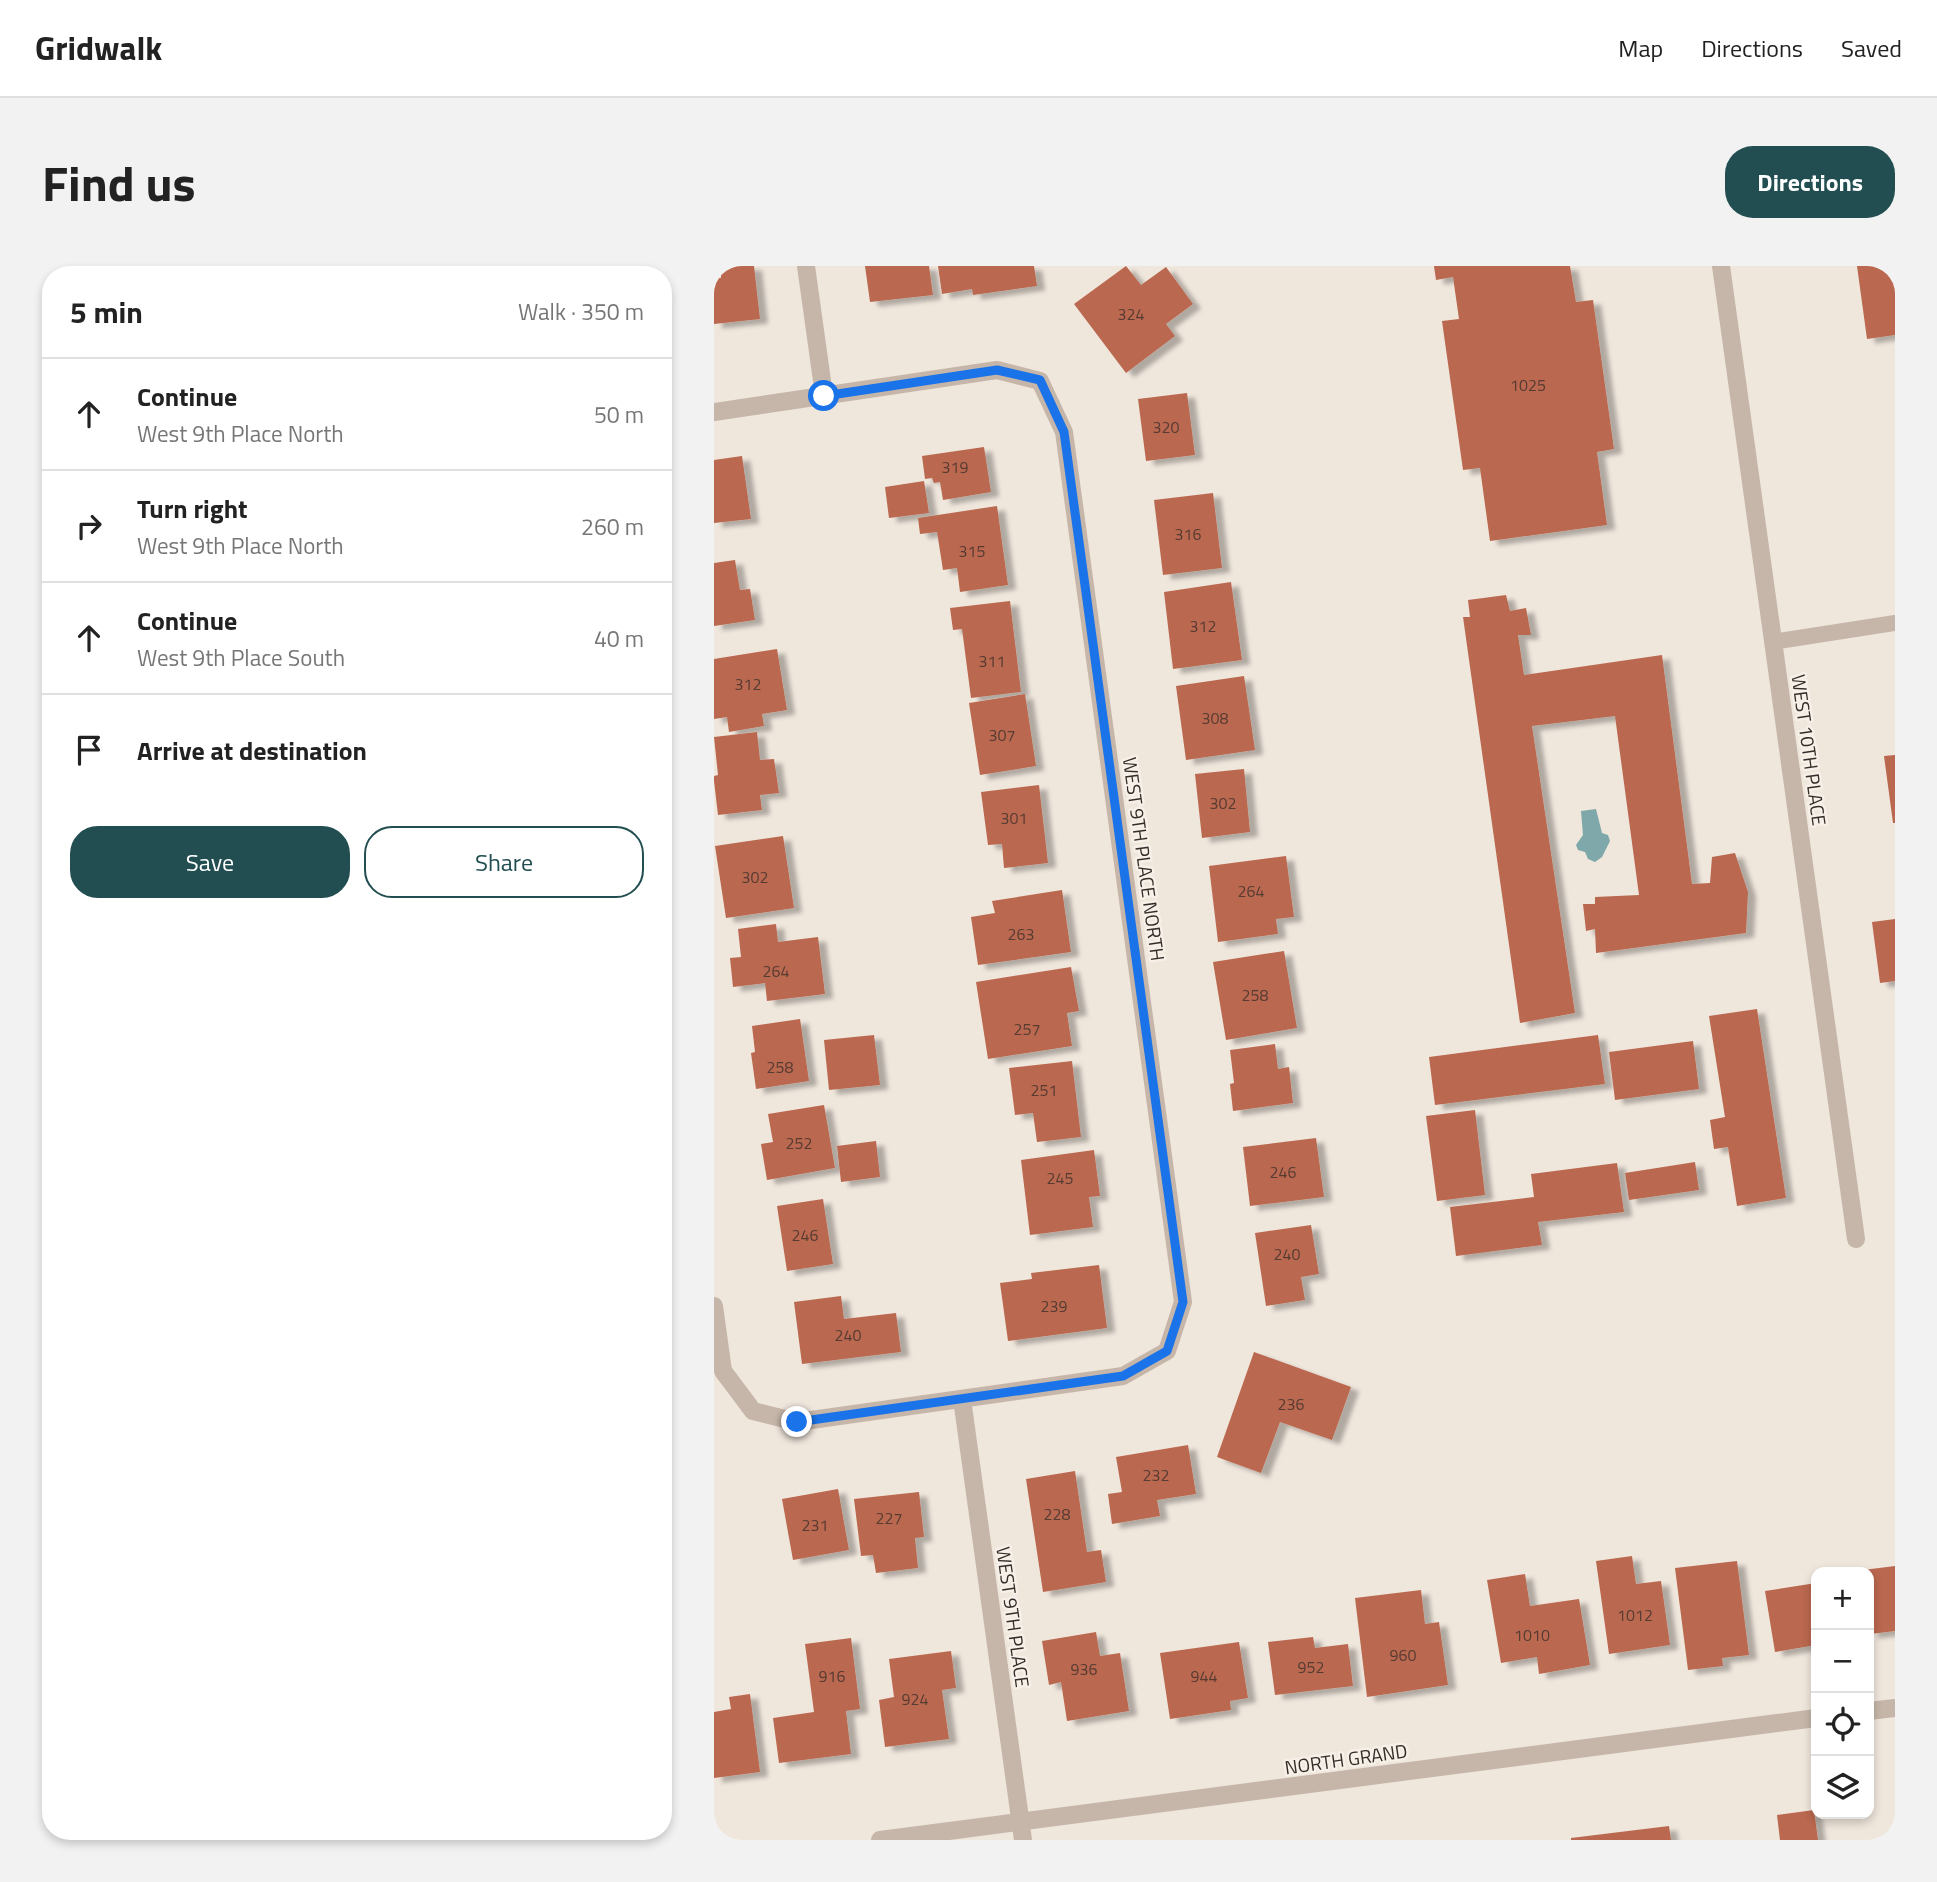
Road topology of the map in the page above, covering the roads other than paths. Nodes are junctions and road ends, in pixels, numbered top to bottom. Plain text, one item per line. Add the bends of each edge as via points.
1 (806, 266) edge
2 (1721, 266) edge
3 (824, 396) junction
4 (714, 412) edge
5 (1895, 623) edge
6 (1773, 642) junction
7 (1856, 1239) dead end
8 (714, 1306) edge
9 (962, 1399) junction
10 (1895, 1708) edge
11 (1874, 1710) edge
12 (1811, 1719) edge
13 (1021, 1831) edge
14 (880, 1840) edge

1 - 3 street
2 - 6 street, WEST 10TH PLACE
3 - 4 street
3 - 9 street, WEST 9TH PLACE NORTH via 997,370 1040,380 1064,432 1070,474 1183,1302 1167,1351 1123,1376
5 - 6 lane
6 - 7 street, WEST 10TH PLACE
8 - 9 street via 723,1371 753,1411 797,1422
9 - 13 street, WEST 9TH PLACE
10 - 11 street
12 - 13 street, NORTH GRAND
13 - 14 street, NORTH GRAND

